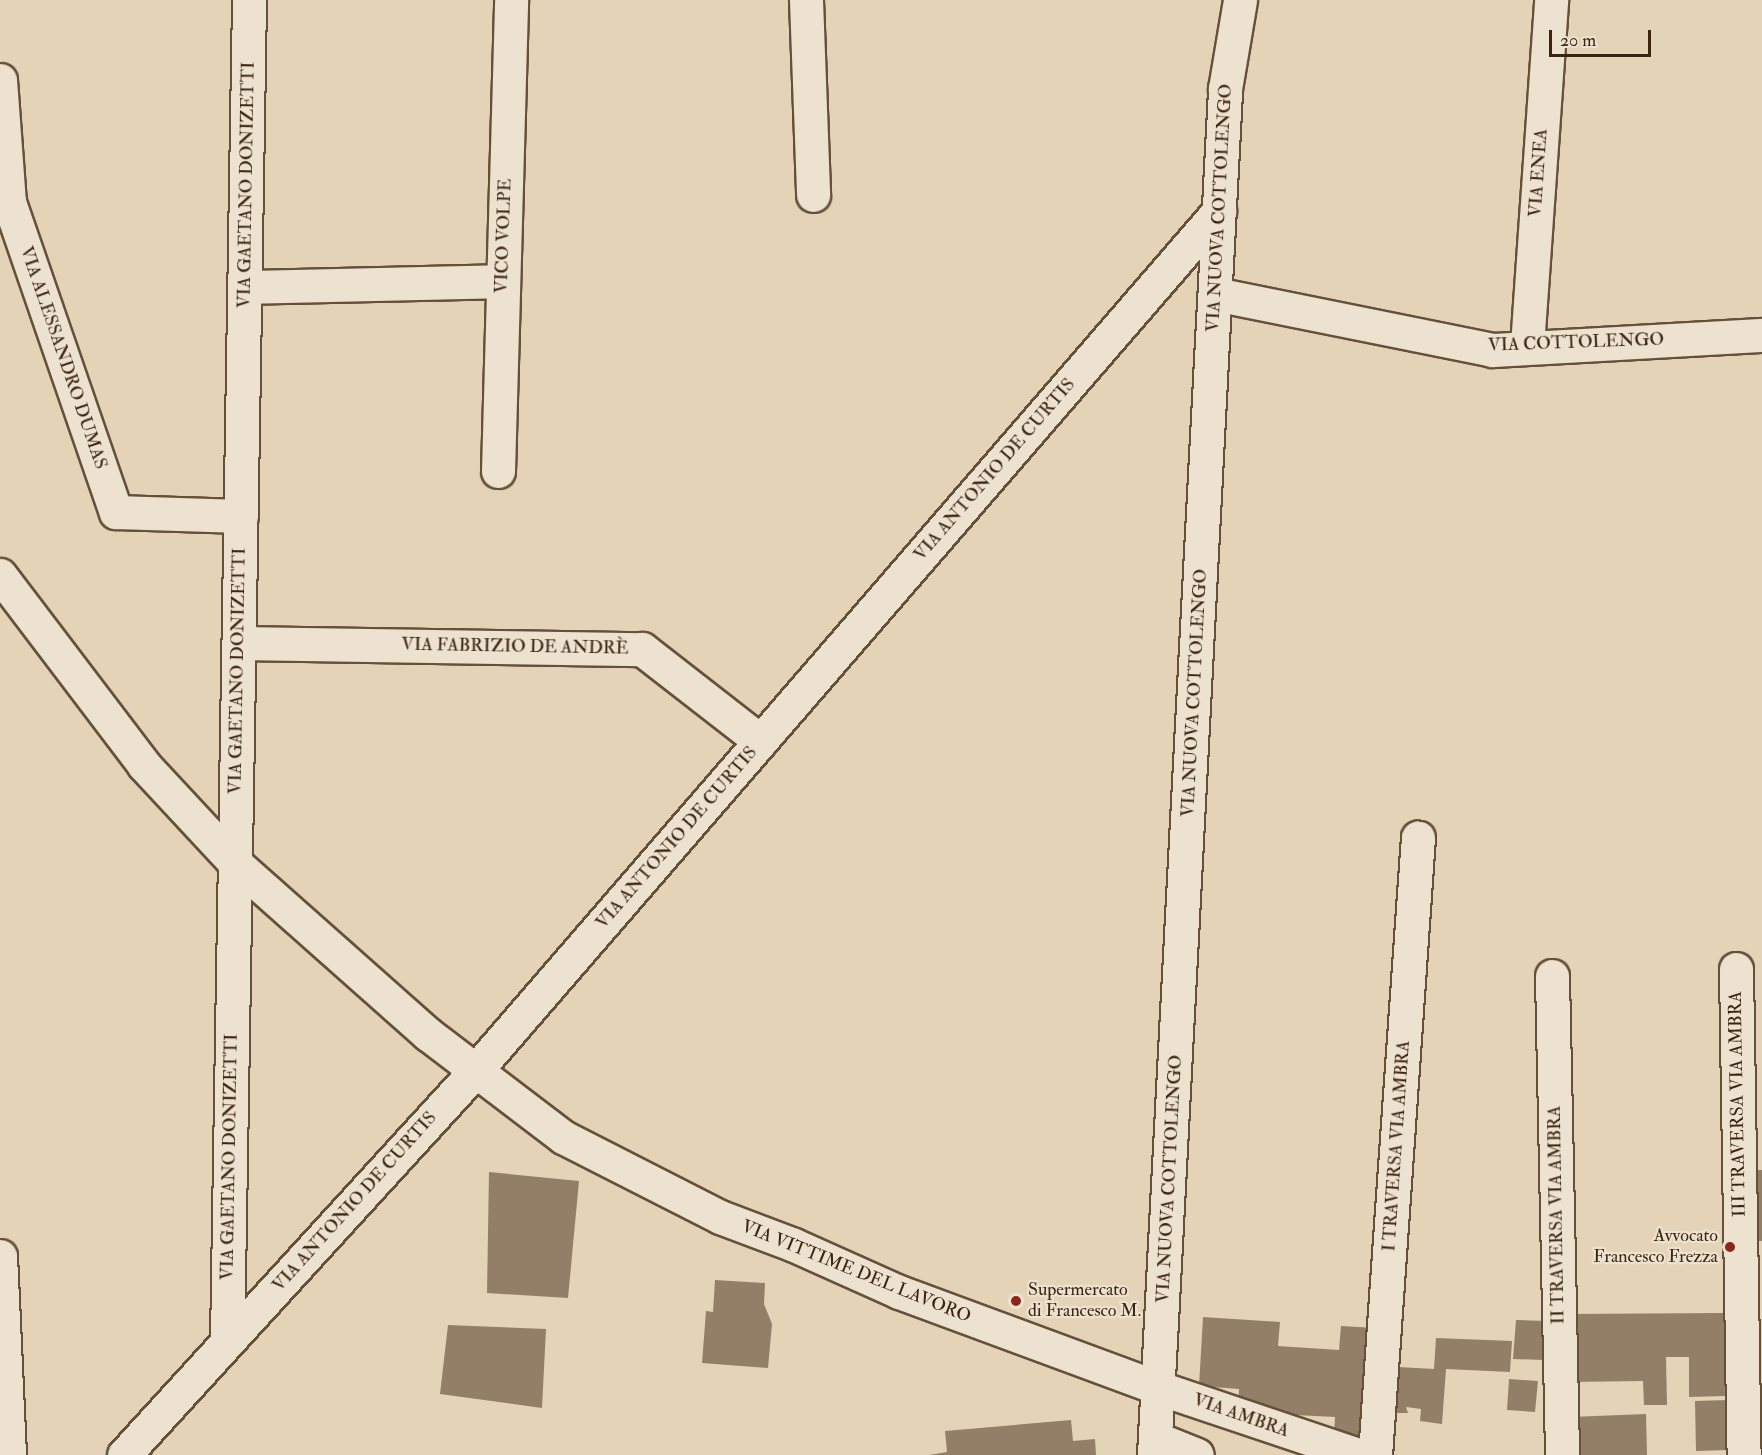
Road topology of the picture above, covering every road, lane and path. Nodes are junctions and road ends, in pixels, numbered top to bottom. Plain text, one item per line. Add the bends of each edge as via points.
1 (249, 0) edge
2 (511, 0) edge
3 (806, 0) edge
4 (1240, 0) edge
5 (1551, 0) edge
6 (0, 80) edge
7 (813, 195) dead end
8 (1219, 211) junction
9 (503, 282) junction
10 (246, 287) junction
11 (1215, 294) junction
12 (1762, 335) edge
13 (1527, 346) junction
14 (498, 471) dead end
15 (241, 516) junction
16 (0, 575) edge
17 (239, 643) junction
18 (760, 741) junction
19 (1418, 837) dead end
20 (234, 861) junction
21 (1736, 969) dead end
22 (1552, 976) dead end
23 (476, 1070) junction
24 (0, 1256) edge
25 (227, 1341) junction
26 (1159, 1388) junction
27 (1154, 1446) edge
28 (9, 1455) edge
29 (124, 1455) edge
30 (1197, 1455) edge
31 (1358, 1455) edge
32 (1375, 1455) edge
33 (1562, 1455) edge
34 (1744, 1455) edge

1 - 10 street, VIA GAETANO DONIZETTI
2 - 9 street, VICO VOLPE
3 - 7 street
4 - 8 street, VIA NUOVA COTTOLENGO via 1225,89
5 - 13 street, VIA ENEA
6 - 15 street, VIA ALESSANDRO DUMAS via 9,202 116,512
8 - 11 street, VIA NUOVA COTTOLENGO
8 - 18 street, VIA ANTONIO DE CURTIS
9 - 10 street
9 - 14 street, VICO VOLPE
10 - 15 street, VIA GAETANO DONIZETTI
11 - 13 street, VIA COTTOLENGO via 1492,350
11 - 26 street, VIA NUOVA COTTOLENGO
12 - 13 street, VIA COTTOLENGO
15 - 17 street, VIA GAETANO DONIZETTI
16 - 20 street, VIA VITTIME DEL LAVORO via 144,765
17 - 18 street, VIA FABRIZIO DE ANDRÈ via 642,649
17 - 20 street, VIA GAETANO DONIZETTI
18 - 23 street, VIA ANTONIO DE CURTIS
19 - 32 street, I TRAVERSA VIA AMBRA
20 - 23 street, VIA VITTIME DEL LAVORO via 428,1034
20 - 25 street, VIA GAETANO DONIZETTI
21 - 34 street, III TRAVERSA VIA AMBRA
22 - 33 street, II TRAVERSA VIA AMBRA
23 - 25 street, VIA ANTONIO DE CURTIS
23 - 26 street, VIA VITTIME DEL LAVORO via 562,1137 720,1217 899,1292
24 - 28 street
25 - 29 street, VIA ANTONIO DE CURTIS
26 - 27 street, VIA NUOVA COTTOLENGO
26 - 31 street, VIA AMBRA
27 - 30 street

